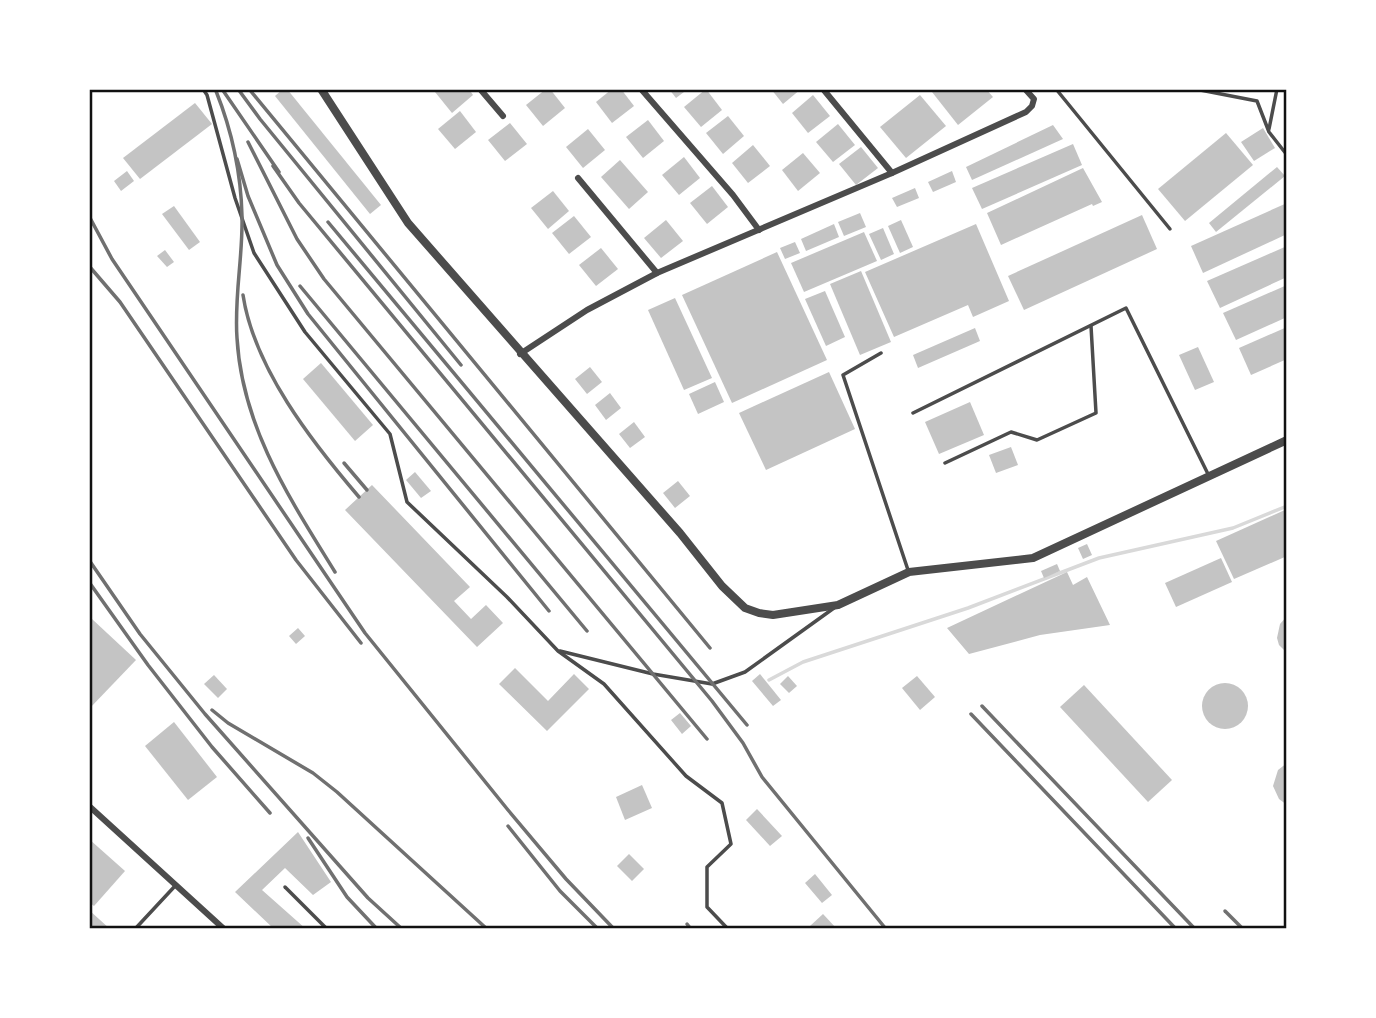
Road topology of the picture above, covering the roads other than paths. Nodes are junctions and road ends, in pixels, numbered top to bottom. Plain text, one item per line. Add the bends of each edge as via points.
1 (203, 89) edge
2 (321, 89) edge
3 (480, 89) edge
4 (641, 89) edge
5 (823, 89) edge
6 (1025, 89) edge
7 (1056, 89) edge
8 (1195, 89) edge
9 (1277, 89) edge
10 (503, 116) dead end
11 (1269, 132) junction
12 (1287, 155) edge
13 (892, 173) junction
14 (578, 178) dead end
15 (1170, 229) dead end
16 (759, 230) junction
17 (657, 273) junction
18 (1091, 326) junction
19 (881, 353) dead end
20 (520, 354) junction
21 (913, 413) dead end
22 (1287, 440) edge
23 (945, 463) dead end
24 (1209, 476) junction
25 (909, 572) junction
26 (838, 605) junction
27 (558, 650) junction
28 (89, 806) edge
29 (175, 886) junction
30 (285, 887) dead end
31 (135, 929) edge
32 (225, 929) edge
33 (327, 929) edge
34 (728, 929) edge

1 - 27 lane via 254,253 305,332 390,434 407,502
2 - 20 street via 408,223
3 - 10 street
4 - 16 street
5 - 13 street
6 - 13 street via 1034,99 1026,112
7 - 15 lane
8 - 11 lane via 1257,101
9 - 11 lane
11 - 12 lane
13 - 16 street
14 - 17 street
16 - 17 street
17 - 20 street via 587,310
18 - 21 lane
18 - 23 lane via 1096,413 1037,440 1011,432
18 - 24 lane via 1126,309
19 - 25 lane via 843,375
20 - 26 street via 746,608 772,615
22 - 24 street
24 - 25 street via 1033,558
25 - 26 street
26 - 27 lane via 746,672 712,684
27 - 34 lane via 604,684 686,776 722,803 731,844 708,867 708,907
28 - 29 street
29 - 31 lane
29 - 32 street
30 - 33 lane

